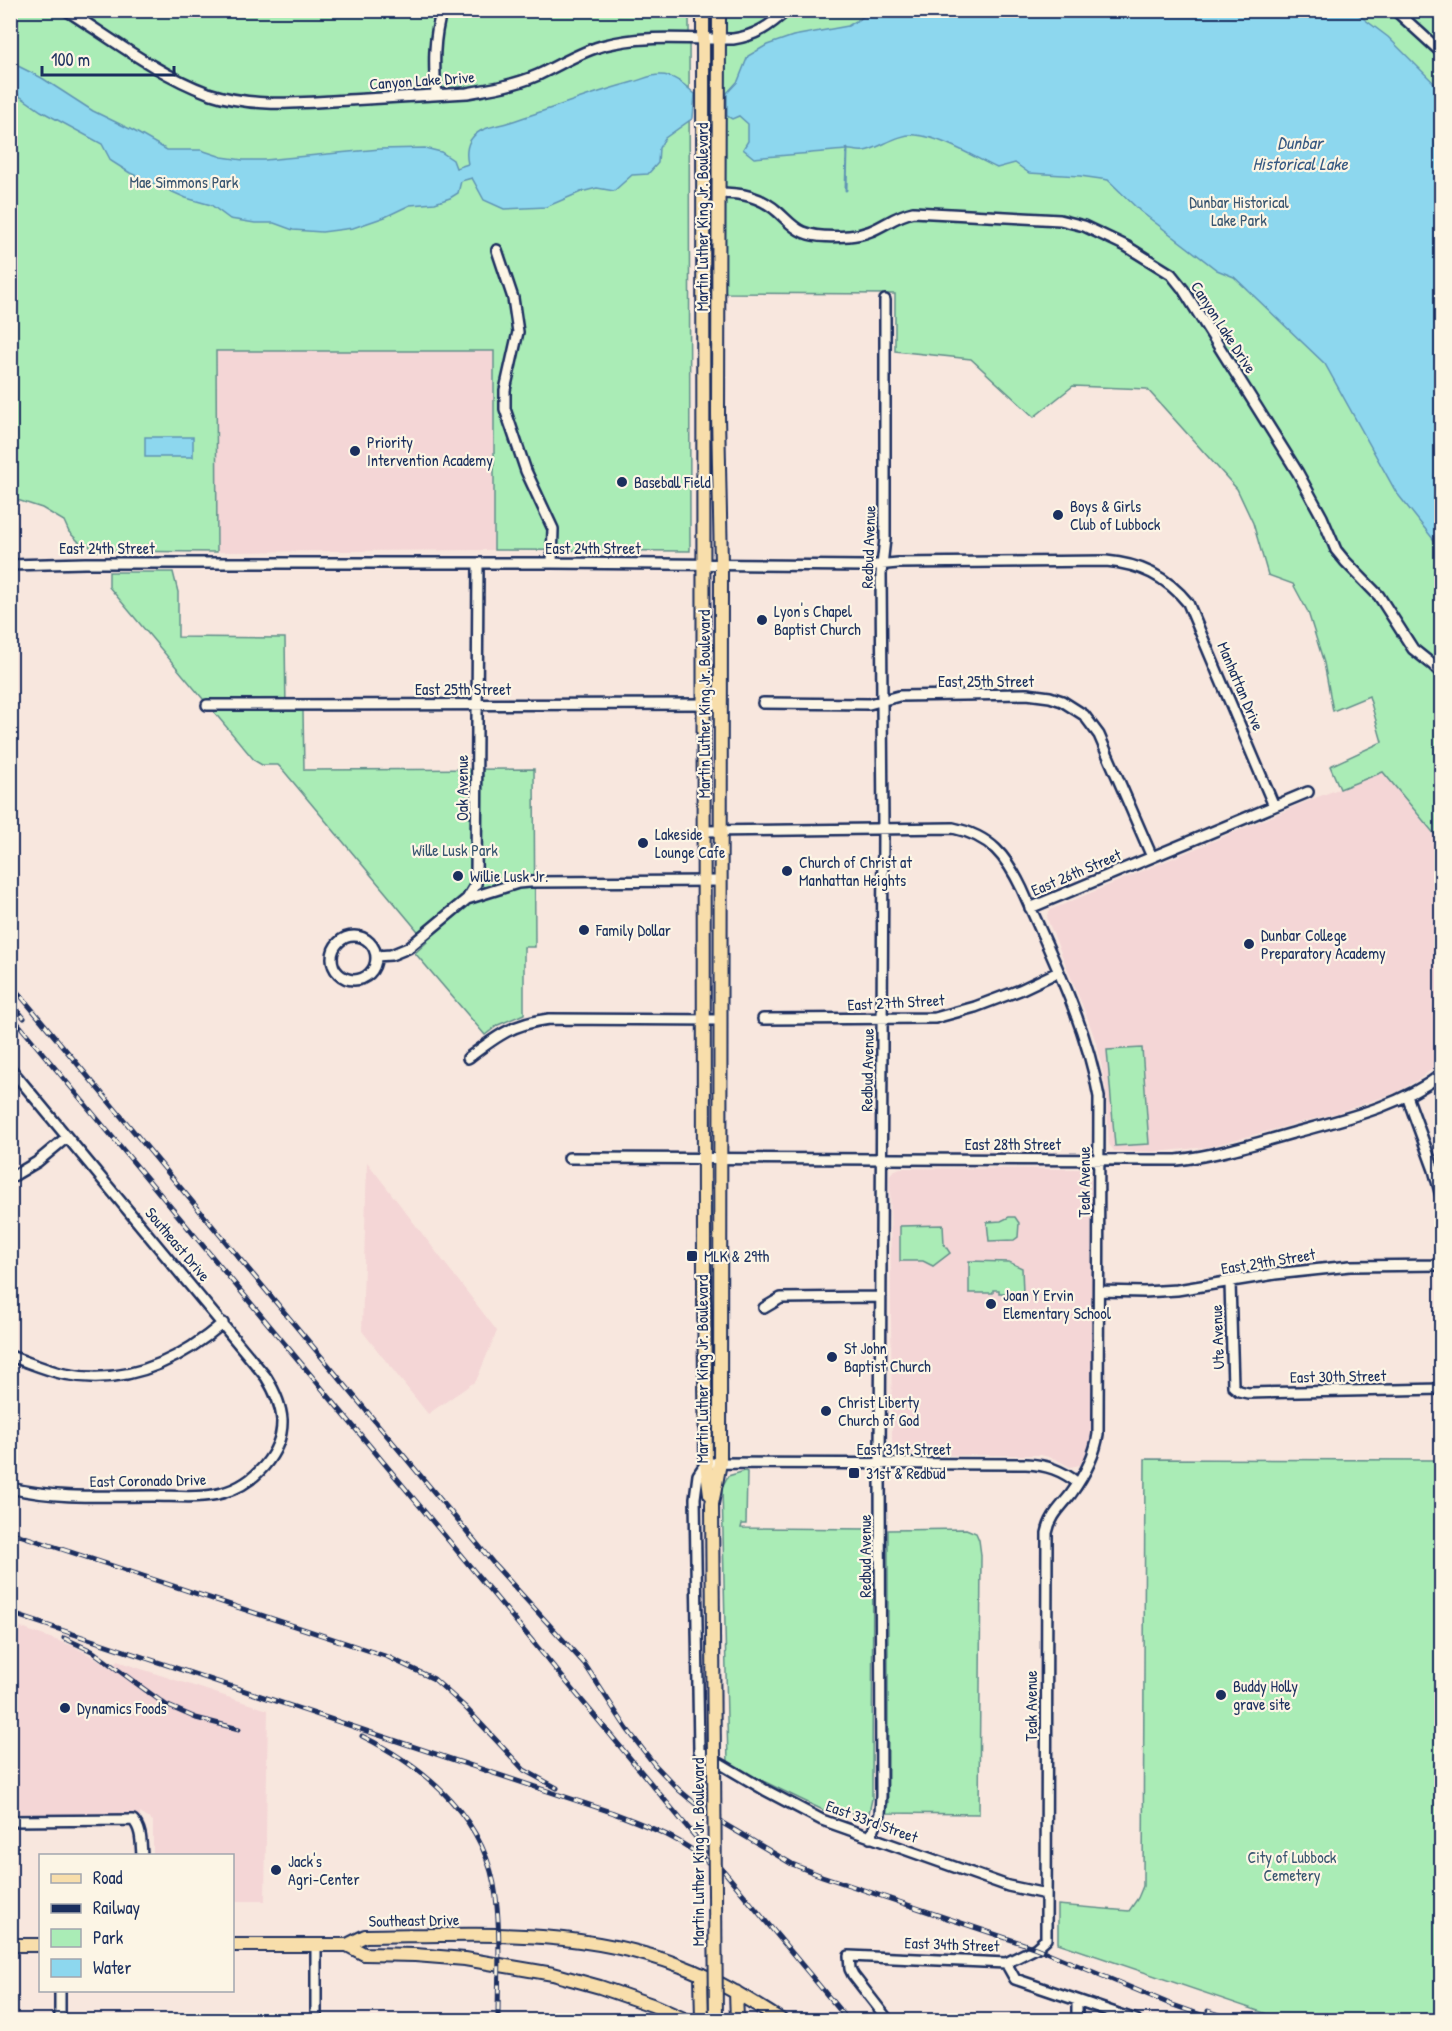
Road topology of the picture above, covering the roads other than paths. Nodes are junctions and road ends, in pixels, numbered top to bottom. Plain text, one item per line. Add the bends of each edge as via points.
1 (66, 10) edge
2 (442, 10) edge
3 (703, 10) edge
4 (719, 10) edge
5 (786, 10) edge
6 (1395, 10) edge
7 (703, 39) junction
8 (719, 39) junction
9 (1442, 53) edge
10 (436, 94) junction
11 (718, 192) junction
12 (497, 250) dead end
13 (885, 300) dead end
14 (478, 563) junction
15 (552, 563) junction
16 (704, 564) junction
17 (721, 564) junction
18 (10, 565) edge
19 (883, 565) junction
20 (1170, 584) joint
21 (1442, 674) edge
22 (881, 700) junction
23 (763, 703) dead end
24 (477, 704) junction
25 (704, 704) junction
26 (720, 704) junction
27 (207, 705) dead end
28 (1308, 792) dead end
29 (1274, 806) junction
30 (883, 829) junction
31 (703, 831) junction
32 (721, 831) junction
33 (1152, 857) junction
34 (704, 882) junction
35 (720, 882) junction
36 (467, 900) junction
37 (1030, 908) junction
38 (376, 956) junction
39 (1058, 972) junction
40 (764, 1019) dead end
41 (704, 1020) junction
42 (720, 1020) junction
43 (883, 1020) junction
44 (468, 1058) dead end
45 (10, 1068) edge
46 (1442, 1074) edge
47 (1407, 1096) junction
48 (67, 1137) junction
49 (569, 1158) dead end
50 (704, 1158) junction
51 (721, 1158) junction
52 (882, 1158) junction
53 (1099, 1160) junction
54 (10, 1178) edge
55 (1442, 1200) edge
56 (1442, 1248) edge
57 (1441, 1265) edge
58 (1230, 1282) junction
59 (1099, 1291) junction
60 (881, 1298) junction
61 (764, 1308) dead end
62 (222, 1323) junction
63 (10, 1356) edge
64 (1236, 1388) joint
65 (1442, 1389) edge
66 (271, 1455) joint
67 (706, 1463) junction
68 (720, 1463) junction
69 (880, 1464) junction
70 (1078, 1483) junction
71 (10, 1488) edge
72 (712, 1504) junction
73 (10, 1821) edge
74 (870, 1838) junction
75 (142, 1854) edge
76 (1046, 1894) junction
77 (1046, 1939) joint
78 (316, 1944) junction
79 (347, 1944) junction
80 (10, 1945) edge
81 (39, 1945) edge
82 (234, 1945) edge
83 (1006, 1963) junction
84 (701, 1974) junction
85 (60, 1992) edge
86 (736, 1992) junction
87 (1077, 2001) junction
88 (60, 2020) edge
89 (316, 2020) edge
90 (686, 2020) edge
91 (702, 2020) edge
92 (716, 2020) edge
93 (737, 2020) edge
94 (781, 2020) edge
95 (888, 2020) edge
96 (1077, 2020) edge
97 (1136, 2020) edge

1 - 10 street, Canyon Lake Drive via 167,75 233,99 290,104
2 - 10 street via 435,40
3 - 7 main road, Martin Luther King Jr. Boulevard
4 - 8 main road, Martin Luther King Jr. Boulevard
5 - 8 street, Canyon Lake Drive via 758,32
6 - 9 street
7 - 8 street, Canyon Lake Drive
7 - 10 street, Canyon Lake Drive via 650,39 604,45 514,84
7 - 16 main road, Martin Luther King Jr. Boulevard
8 - 11 main road, Martin Luther King Jr. Boulevard
11 - 17 main road, Martin Luther King Jr. Boulevard
11 - 21 street, Canyon Lake Drive via 750,195 764,201 801,231 813,235 868,233 913,212 1060,220 1084,226 1162,268 1183,289 1298,473 1336,550 1379,596 1413,649
12 - 15 street via 513,298 518,332 506,409 526,471 553,529
13 - 19 street, Redbud Avenue
14 - 15 street, East 24th Street
14 - 18 street, East 24th Street
14 - 24 street, Oak Avenue
15 - 16 street, East 24th Street
16 - 17 street, East 24th Street
16 - 25 main road, Martin Luther King Jr. Boulevard
17 - 19 street, East 24th Street
17 - 26 main road, Martin Luther King Jr. Boulevard
19 - 20 street, East 24th Street via 1106,561 1145,569
19 - 22 street, Redbud Avenue
20 - 29 street, Manhattan Drive via 1196,617
22 - 23 street, East 25th Street via 869,704
22 - 30 street, Redbud Avenue
22 - 33 street, East 25th Street via 898,696 1037,695 1072,707 1093,725 1105,745
24 - 25 street, East 25th Street
24 - 27 street, East 25th Street
24 - 36 street, Oak Avenue via 477,876
25 - 26 street, East 25th Street
25 - 31 main road, Martin Luther King Jr. Boulevard
26 - 32 main road, Martin Luther King Jr. Boulevard
28 - 29 street, East 26th Street
29 - 33 street, East 26th Street
30 - 32 street, East 26th Street
30 - 37 street, East 26th Street via 952,828 985,840 1012,869
30 - 43 street, Redbud Avenue
31 - 32 street, East 26th Street
31 - 34 main road, Martin Luther King Jr. Boulevard
32 - 35 main road, Martin Luther King Jr. Boulevard
33 - 37 street, East 26th Street
34 - 35 street
34 - 36 street via 530,882
34 - 41 main road, Martin Luther King Jr. Boulevard
35 - 42 main road, Martin Luther King Jr. Boulevard
36 - 38 street via 408,948 391,956
37 - 39 street, Teak Avenue
38 - 38 street via 368,940 352,936 343,939 333,952 335,968 350,979 364,977 371,971
39 - 43 street, East 27th Street via 954,1014
39 - 53 street, Teak Avenue via 1094,1070 1099,1097
40 - 43 street, East 27th Street
41 - 42 street
41 - 44 street via 527,1022 496,1037
41 - 50 main road, Martin Luther King Jr. Boulevard
42 - 51 main road, Martin Luther King Jr. Boulevard
43 - 52 street, Redbud Avenue
45 - 48 street, Southeast Drive
46 - 47 street, East 28th Street
47 - 53 street, East 28th Street via 1362,1114 1216,1154 1177,1160
47 - 55 street
48 - 54 street
48 - 62 street, Southeast Drive
49 - 50 street, East 28th Street
50 - 51 street, East 28th Street
50 - 67 main road, Martin Luther King Jr. Boulevard
51 - 52 street, East 28th Street
51 - 68 main road, Martin Luther King Jr. Boulevard
52 - 53 street, East 28th Street
52 - 60 street, Redbud Avenue
53 - 59 street, Teak Avenue
56 - 57 street
57 - 58 street, East 29th Street via 1350,1266
58 - 59 street, East 29th Street via 1168,1291
58 - 64 street, Ute Avenue
59 - 70 street, Teak Avenue via 1098,1434 1088,1467
60 - 61 street via 782,1298
60 - 69 street, Redbud Avenue
62 - 63 street via 183,1353 148,1369 123,1374 67,1374
62 - 66 street, Southeast Drive via 266,1377 277,1397 282,1423
64 - 65 street, East 30th Street via 1248,1393
66 - 71 street, East Coronado Drive via 247,1482 211,1495 64,1496
67 - 68 street, East 31st Street
67 - 72 main road, Martin Luther King Jr. Boulevard
67 - 74 street, East 33rd Street via 698,1474 694,1507 699,1751 822,1820
68 - 69 street, East 31st Street
68 - 72 main road, Martin Luther King Jr. Boulevard
69 - 70 street, East 31st Street via 1042,1465 1055,1468
69 - 74 street, Redbud Avenue via 881,1796 880,1814
70 - 76 street, Teak Avenue via 1049,1522 1047,1533
72 - 92 main road, Martin Luther King Jr. Boulevard, bridge
73 - 75 street via 133,1820 140,1831
74 - 76 street, East 33rd Street via 1008,1886
76 - 77 street, Teak Avenue
77 - 83 street, East 34th Street
78 - 79 main road
78 - 82 main road
78 - 89 street
79 - 84 main road, Southeast Drive via 365,1936 556,1937 642,1953
79 - 90 main road, Southeast Drive via 364,1954 465,1959 553,1974
80 - 81 main road
83 - 87 street via 1015,1979
83 - 95 street, East 34th Street via 849,1956 853,1975
84 - 86 main road, Southeast Drive
84 - 91 main road
85 - 88 street
86 - 93 main road
86 - 94 main road, Southeast Drive
87 - 96 street
87 - 97 street

